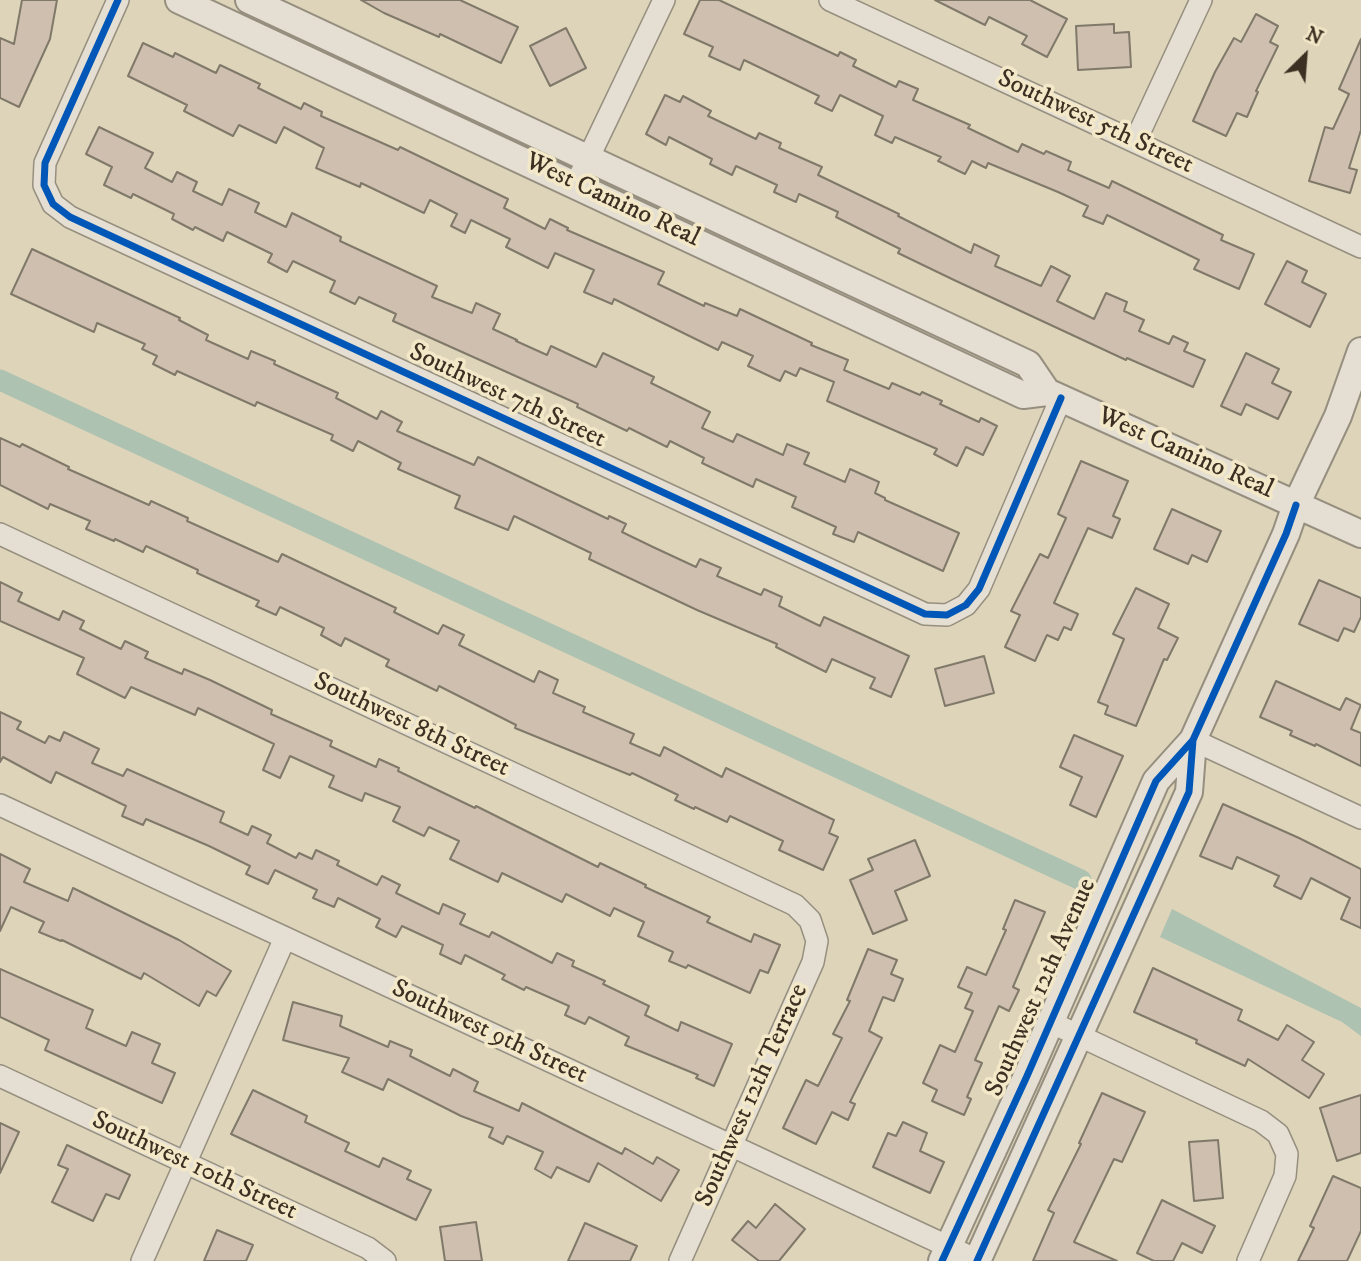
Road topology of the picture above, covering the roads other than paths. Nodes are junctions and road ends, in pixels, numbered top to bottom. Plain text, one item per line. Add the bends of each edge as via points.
1 (118, 0) edge
2 (179, 0) edge
3 (249, 0) edge
4 (664, 0) edge
5 (830, 0) edge
6 (1201, 0) edge
7 (1135, 142) junction
8 (588, 158) junction
9 (576, 184) junction
10 (1361, 247) edge
11 (1361, 351) edge
12 (1054, 395) junction
13 (1296, 505) junction
14 (0, 534) edge
15 (1361, 534) edge
16 (1193, 740) junction
17 (0, 805) edge
18 (1361, 818) edge
19 (813, 928) joint
20 (285, 938) junction
21 (1051, 1022) junction
22 (1079, 1035) junction
23 (0, 1076) edge
24 (731, 1145) junction
25 (185, 1163) junction
26 (945, 1254) edge
27 (142, 1261) edge
28 (385, 1261) edge
29 (680, 1261) edge
30 (977, 1261) edge
31 (1248, 1261) edge

1 - 12 street, Southwest 7th Street via 45,163 44,185 54,204 70,217 925,614 947,615 966,605 979,589
2 - 9 street, West Camino Real
3 - 8 street, West Camino Real
4 - 8 street
5 - 7 street, Southwest 5th Street
6 - 7 street
7 - 10 street, Southwest 5th Street
8 - 9 street
8 - 12 street, West Camino Real via 1028,365
9 - 12 street, West Camino Real via 1023,395
11 - 13 street, Southwest 12th Avenue via 1338,416
12 - 13 street, West Camino Real
13 - 15 street, West Camino Real
13 - 16 street, Southwest 12th Avenue
14 - 19 street, Southwest 8th Street via 795,905
16 - 18 street
16 - 21 street, Southwest 12th Avenue via 1156,781
16 - 22 street, Southwest 12th Avenue via 1189,792
17 - 20 street, Southwest 9th Street
19 - 24 street, Southwest 12th Terrace via 817,941 813,962
20 - 24 street, Southwest 9th Street
20 - 25 street
21 - 22 street
21 - 26 street, Southwest 12th Avenue
22 - 30 street, Southwest 12th Avenue
22 - 31 street via 1261,1121 1278,1134 1287,1154 1285,1176
23 - 25 street, Southwest 10th Street
24 - 26 street, Southwest 9th Street
24 - 29 street, Southwest 12th Terrace
25 - 27 street
25 - 28 street, Southwest 10th Street via 368,1248
26 - 30 street, Southwest 9th Street

